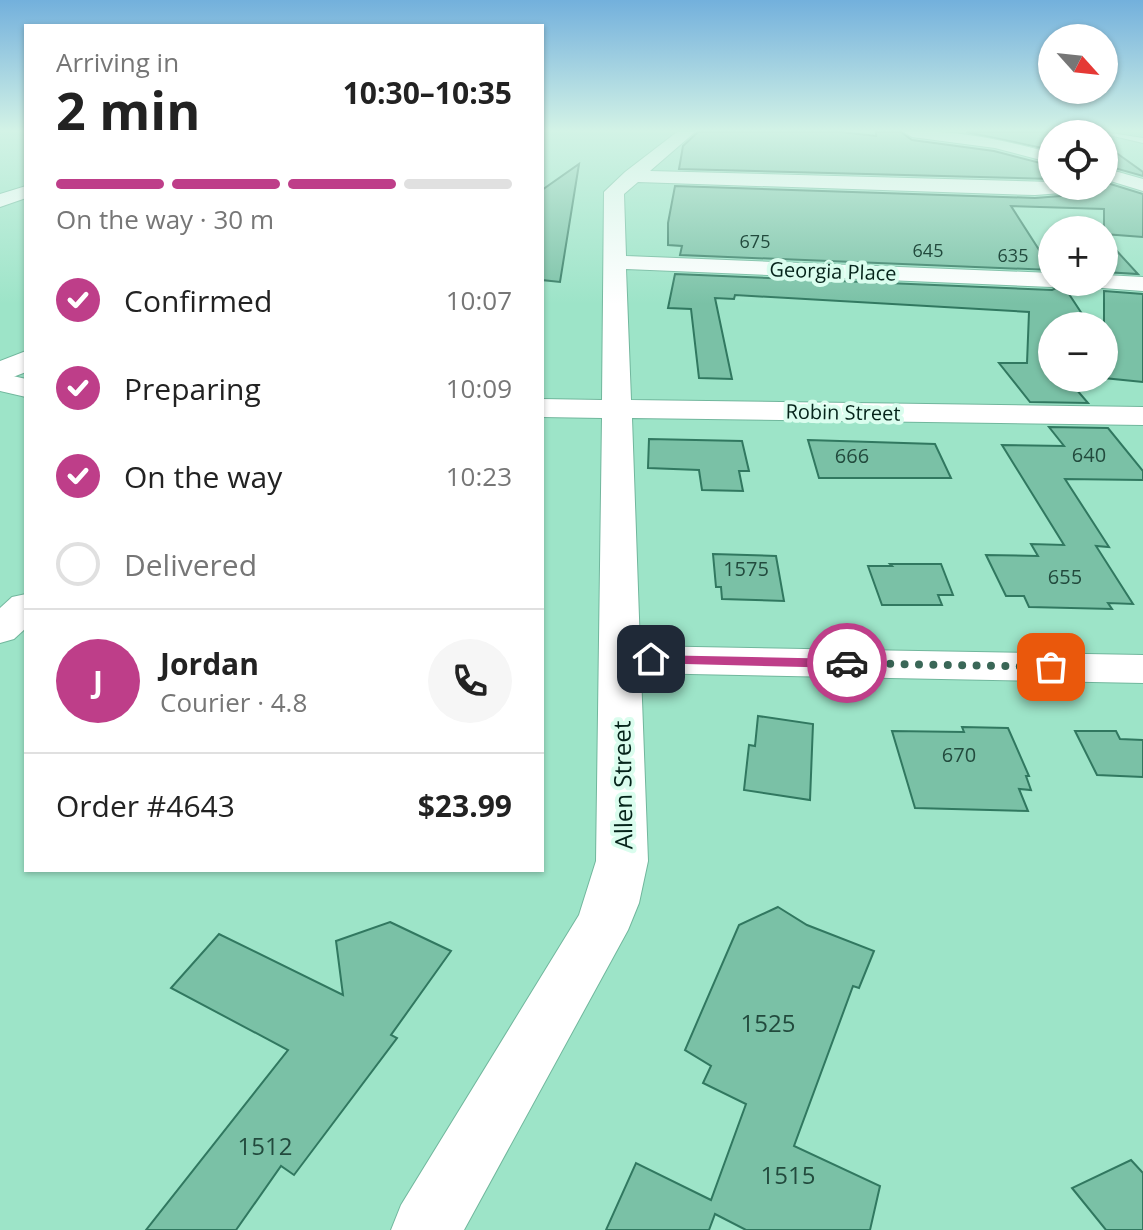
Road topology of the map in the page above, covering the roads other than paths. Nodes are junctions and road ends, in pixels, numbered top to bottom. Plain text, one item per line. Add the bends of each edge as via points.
1 (617, 189) edge
2 (24, 193) edge
3 (0, 200) edge
4 (614, 262) junction
5 (1038, 279) edge
6 (1118, 283) edge
7 (1143, 284) edge
8 (24, 361) edge
9 (0, 373) edge
10 (0, 382) edge
11 (24, 388) edge
12 (544, 408) edge
13 (617, 409) junction
14 (1143, 416) edge
15 (24, 608) edge
16 (0, 630) edge
17 (620, 659) junction
18 (1143, 669) edge
19 (426, 1230) edge

1 - 4 street, Allen Street
2 - 3 street
4 - 5 street, Georgia Place
4 - 13 street, Allen Street
6 - 7 street
8 - 9 street
10 - 11 street
12 - 13 street, Robin Street
13 - 14 street, Robin Street
13 - 17 street, Allen Street
15 - 16 street
17 - 18 street
17 - 19 street, Allen Street via 622,861 612,903

